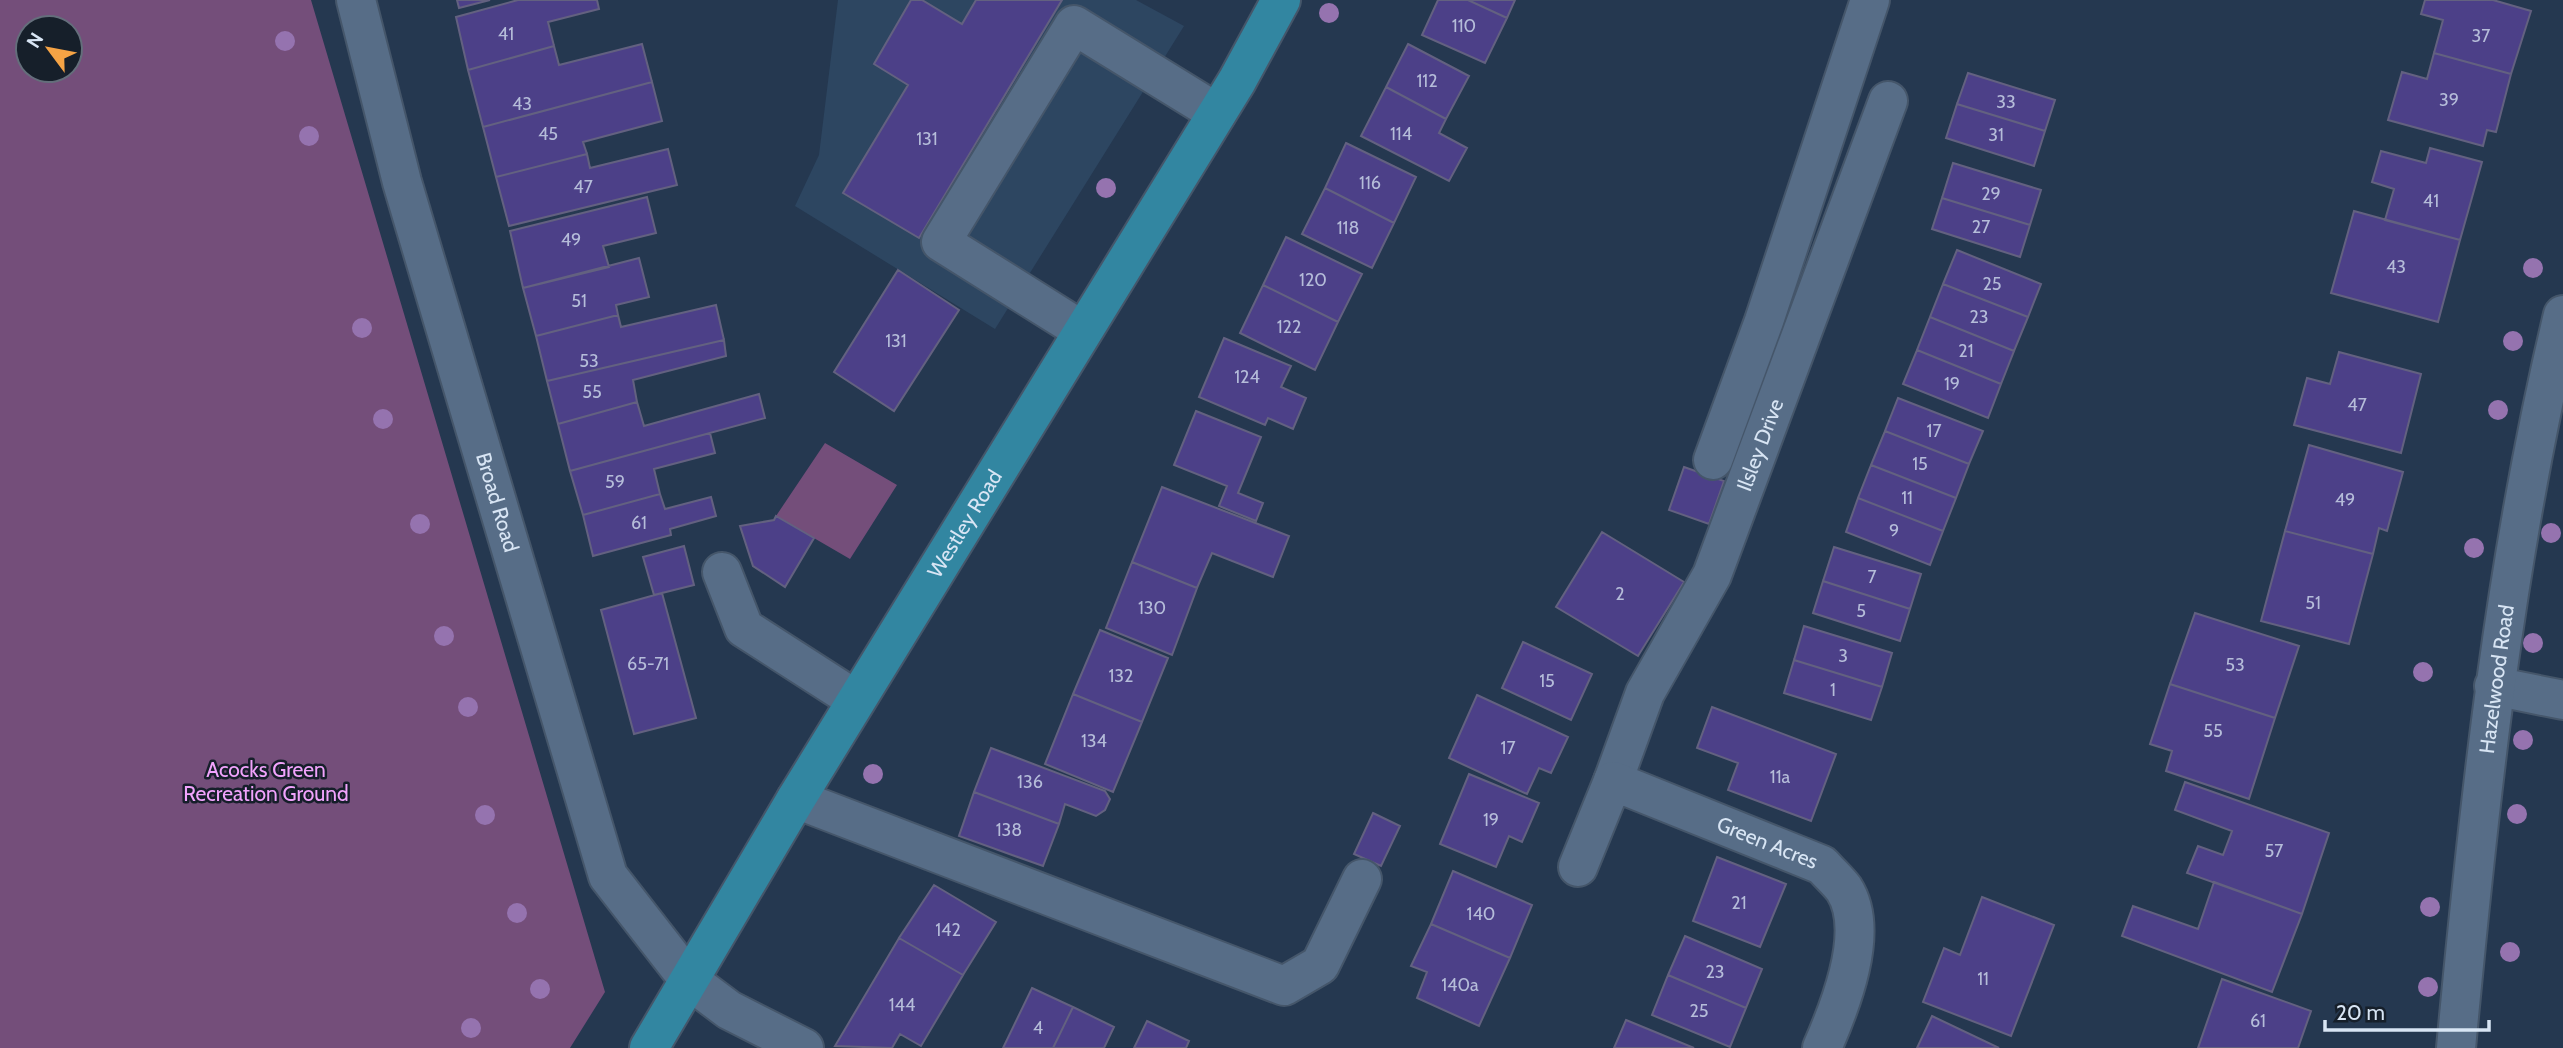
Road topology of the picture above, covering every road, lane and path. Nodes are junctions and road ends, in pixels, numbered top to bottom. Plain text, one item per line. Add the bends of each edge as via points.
1 (356, 0) edge
2 (1281, 0) edge
3 (1870, 0) edge
4 (1888, 100) dead end
5 (1217, 113) junction
6 (2563, 315) edge
7 (1083, 331) junction
8 (2550, 435) edge
9 (1713, 460) dead end
10 (722, 572) dead end
11 (2494, 687) junction
12 (856, 700) junction
13 (2563, 700) edge
14 (1613, 781) junction
15 (796, 799) junction
16 (1578, 867) dead end
17 (1362, 879) dead end
18 (689, 980) junction
19 (649, 1048) edge
20 (804, 1048) edge
21 (1822, 1048) edge
22 (2456, 1048) edge

1 - 18 street, Broad Road via 402,182 608,876
2 - 5 main road, Westley Road
3 - 9 street
4 - 14 street, Ilsley Drive via 1712,575 1645,693
5 - 7 main road, Westley Road
5 - 7 street via 1074,25 941,243
6 - 8 street, Hazelwood Road
7 - 12 main road, Westley Road
8 - 11 street, Hazelwood Road
10 - 12 street via 744,628
11 - 13 street
11 - 22 street, Hazelwood Road
12 - 15 main road, Westley Road
14 - 16 street
14 - 21 street, Green Acres via 1822,865 1845,890 1855,920 1852,953 1840,1008
15 - 17 street via 1284,986 1320,965
15 - 18 main road, Westley Road
18 - 19 main road, Westley Road
18 - 20 street, Broad Road via 730,1010

